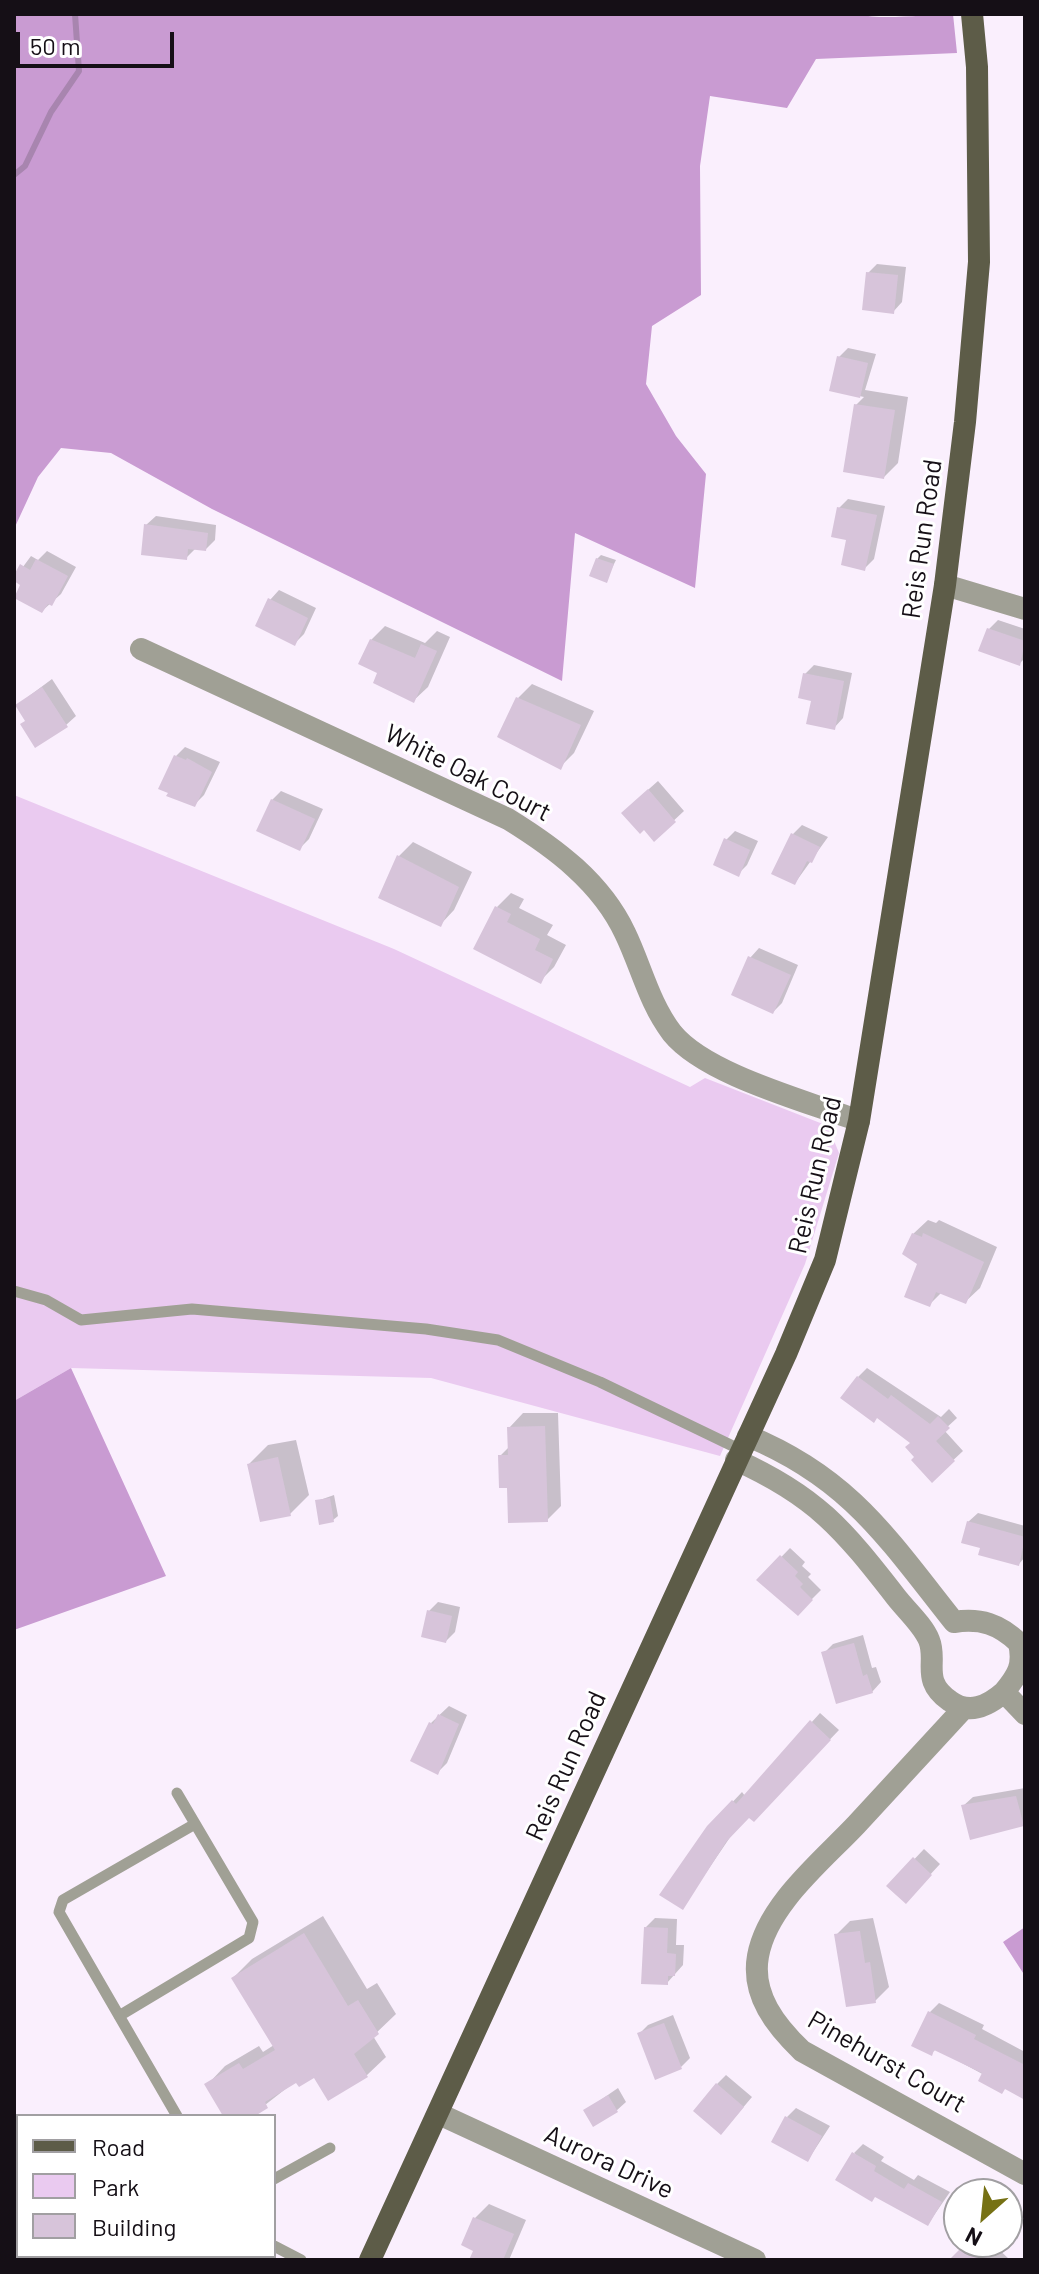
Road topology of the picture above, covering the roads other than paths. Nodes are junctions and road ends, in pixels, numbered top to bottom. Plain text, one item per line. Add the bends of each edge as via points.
1 (972, 14) edge
2 (945, 585) junction
3 (1025, 609) edge
4 (141, 649) dead end
5 (859, 1121) junction
6 (14, 1291) edge
7 (741, 1449) junction
8 (954, 1622) junction
9 (930, 1641) junction
10 (1022, 1641) edge
11 (1004, 1692) junction
12 (963, 1709) junction
13 (1025, 1714) edge
14 (177, 1793) dead end
15 (195, 1824) junction
16 (119, 2016) junction
17 (176, 2114) edge
18 (439, 2114) junction
19 (330, 2148) dead end
20 (1025, 2174) edge
21 (276, 2178) edge
22 (276, 2247) edge
23 (301, 2260) edge
24 (370, 2260) edge
25 (755, 2260) edge

1 - 2 main road, Reis Run Road via 979,262
2 - 3 street
2 - 5 main road, Reis Run Road
4 - 5 street, White Oak Court via 539,838 607,902 653,1003 673,1034 711,1065
5 - 7 main road, Reis Run Road via 825,1260
6 - 7 lane via 46,1300 81,1320 192,1309 498,1340
7 - 8 street via 805,1463 831,1481 873,1521
7 - 9 street via 850,1538
7 - 18 main road, Reis Run Road
8 - 9 street
8 - 10 street via 974,1619 993,1624
9 - 12 street via 934,1684
10 - 11 street via 1023,1661
11 - 12 street via 992,1702
11 - 13 street
12 - 20 street, Pinehurst Court via 787,1900 764,1938 757,1975 764,2004 802,2051
14 - 15 lane
15 - 16 lane via 253,1922 249,1938
15 - 16 lane via 63,1900 59,1912
16 - 17 lane
18 - 24 main road, Reis Run Road
18 - 25 street, Aurora Drive
19 - 21 lane
22 - 23 lane

